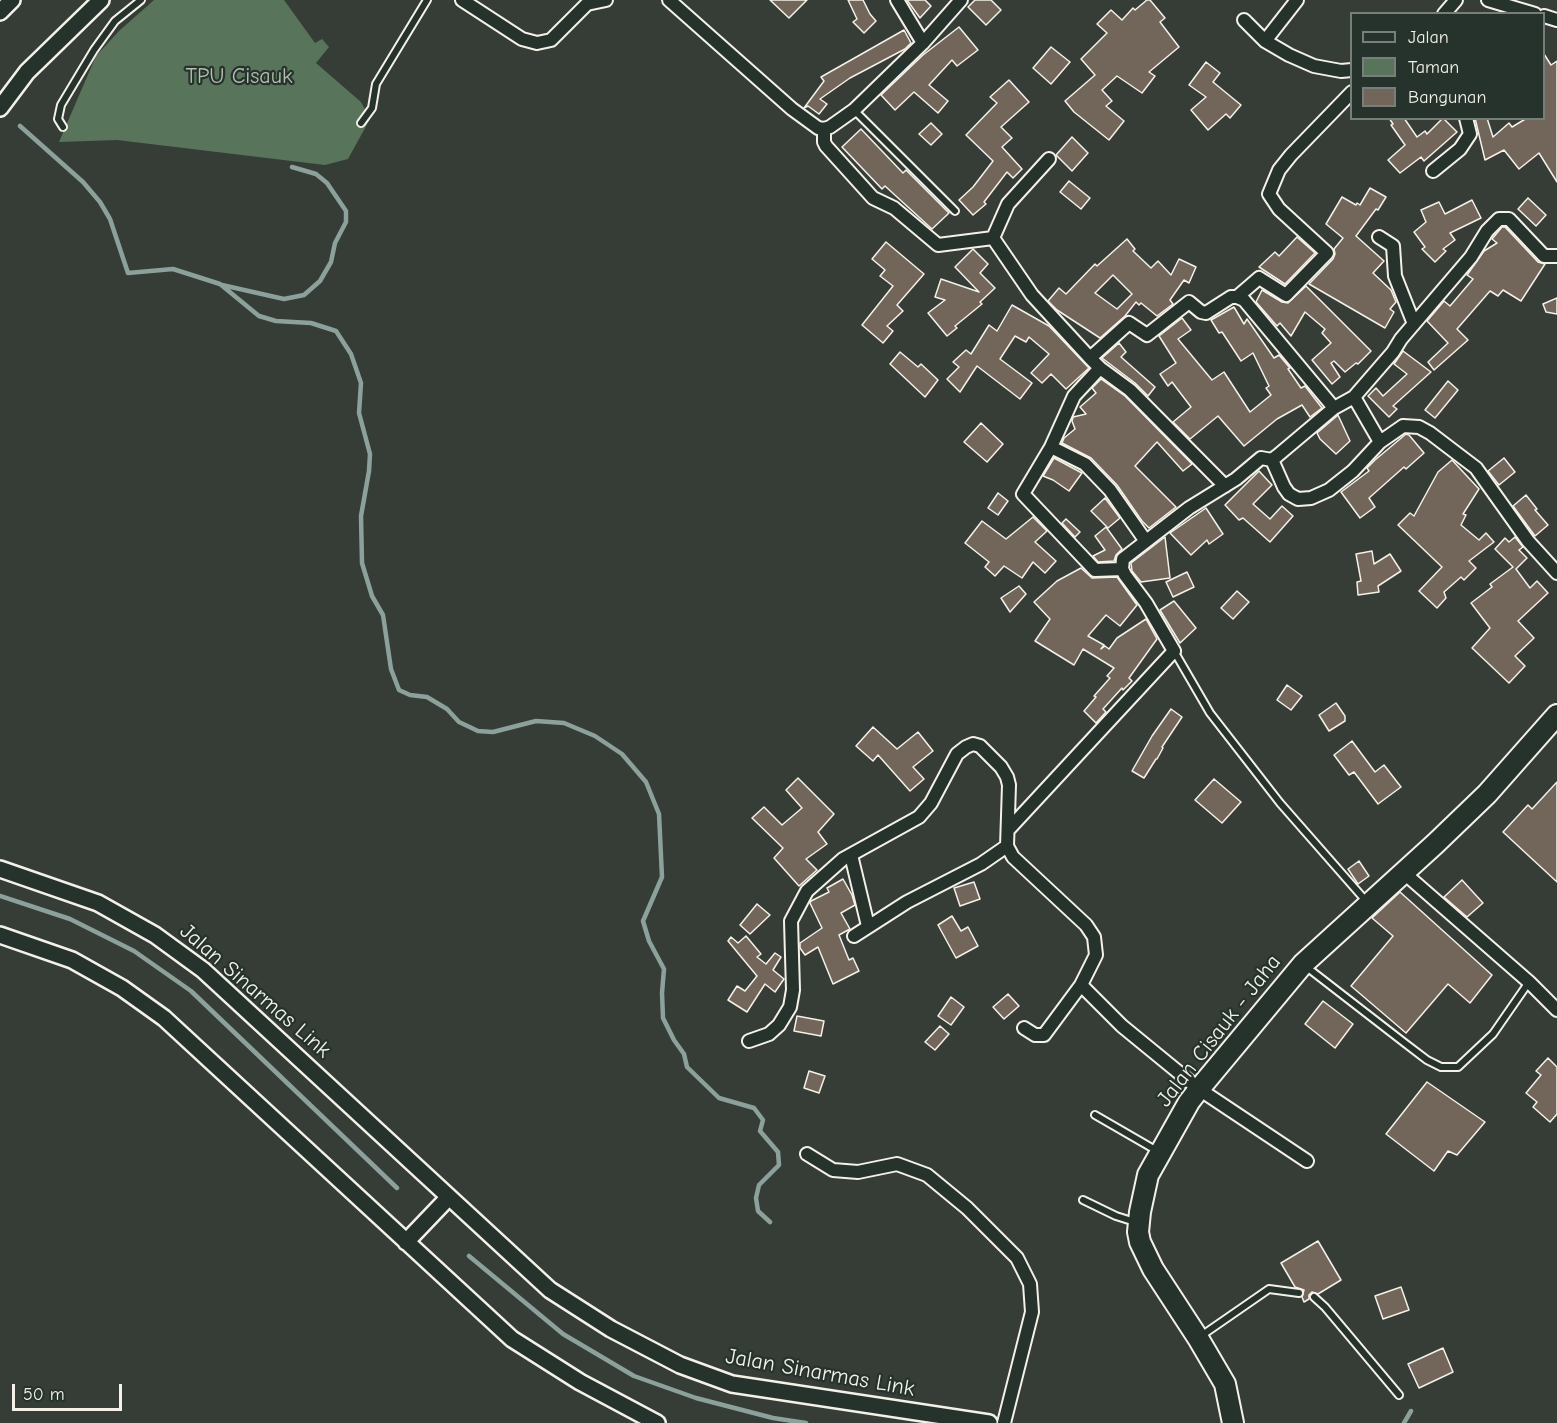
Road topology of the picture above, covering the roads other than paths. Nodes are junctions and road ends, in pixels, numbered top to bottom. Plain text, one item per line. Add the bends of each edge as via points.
1 (12, 0) edge
2 (101, 0) edge
3 (141, 0) edge
4 (427, 0) edge
5 (462, 0) edge
6 (606, 0) edge
7 (669, 0) edge
8 (897, 0) edge
9 (961, 0) edge
10 (1297, 0) edge
11 (1456, 0) edge
12 (1488, 0) edge
13 (0, 12) edge
14 (1446, 12) edge
15 (1528, 12) edge
16 (1244, 20) dead end
17 (1265, 41) junction
18 (923, 43) junction
19 (1350, 70) edge
20 (1350, 94) edge
21 (0, 108) edge
22 (854, 110) junction
23 (1466, 120) edge
24 (361, 123) dead end
25 (63, 127) dead end
26 (824, 129) junction
27 (1049, 159) dead end
28 (1432, 171) dead end
29 (955, 211) dead end
30 (993, 237) junction
31 (1379, 237) dead end
32 (1557, 256) edge
33 (1237, 297) junction
34 (1414, 324) junction
35 (1090, 358) junction
36 (1100, 368) junction
37 (1354, 397) junction
38 (1334, 408) junction
39 (1380, 442) junction
40 (1051, 447) junction
41 (1272, 460) junction
42 (1225, 486) junction
43 (1145, 540) junction
44 (1122, 569) junction
45 (1557, 573) edge
46 (1174, 651) junction
47 (1557, 715) edge
48 (1557, 726) edge
49 (1538, 737) junction
50 (1008, 830) junction
51 (1006, 846) junction
52 (851, 855) junction
53 (0, 869) edge
54 (1403, 872) junction
55 (1368, 903) junction
56 (868, 926) junction
57 (0, 934) edge
58 (854, 936) dead end
59 (1302, 964) junction
60 (1529, 982) junction
61 (1081, 986) junction
62 (1557, 1010) edge
63 (1024, 1028) dead end
64 (748, 1041) dead end
65 (1199, 1089) junction
66 (1095, 1115) dead end
67 (1160, 1153) junction
68 (807, 1154) dead end
69 (1307, 1161) dead end
70 (449, 1197) junction
71 (1083, 1200) dead end
72 (1139, 1223) junction
73 (406, 1242) junction
74 (1299, 1293) dead end
75 (1314, 1297) dead end
76 (1198, 1338) junction
77 (1399, 1395) dead end
78 (657, 1423) edge
79 (989, 1423) edge
80 (1004, 1423) edge
81 (1233, 1423) edge

1 - 13 street
2 - 21 street via 27,72
3 - 25 lane via 115,21 94,50 61,105 58,119
4 - 24 lane via 376,84 372,108
5 - 6 street via 522,39 537,43 551,39 588,4
7 - 26 street via 792,110
8 - 18 street
9 - 18 street
10 - 17 street
11 - 14 street
12 - 15 street
16 - 17 street
17 - 19 street via 1314,66
18 - 22 street
20 - 33 street via 1291,155 1279,170 1269,194 1279,209 1327,253 1286,295 1259,278
22 - 26 street
22 - 29 lane
23 - 28 street via 1470,134 1460,149
26 - 30 street via 826,146 873,198 894,208 938,245
27 - 30 street via 1008,204
30 - 35 street via 1032,295
31 - 34 street via 1393,246 1395,276
32 - 34 street via 1544,256 1509,219 1499,219
33 - 35 street via 1206,313 1189,302 1147,335 1129,323
33 - 38 street via 1244,300
34 - 37 street
35 - 36 street
36 - 40 street via 1074,396
36 - 42 street via 1130,390
37 - 38 street
37 - 39 street
38 - 41 street
39 - 41 street via 1353,471 1329,490 1311,498 1298,499 1289,494
39 - 45 street via 1403,426 1419,427 1430,433 1476,468 1528,541
40 - 43 street via 1085,464 1110,490
40 - 44 street via 1024,490 1024,497 1095,570
41 - 42 street via 1261,458
42 - 43 street
43 - 44 street via 1124,559
44 - 46 street
46 - 50 street
46 - 55 lane via 1217,722 1280,803
47 - 49 main road, Jalan Cisauk - Jaha
48 - 49 main road
49 - 54 main road, Jalan Cisauk - Jaha via 1487,794
50 - 51 street
50 - 52 street via 1007,777 980,746 973,744 957,754 919,817
51 - 56 street via 981,864
51 - 61 street via 1094,937 1096,955
52 - 56 street
52 - 64 street via 807,891 797,906 791,921 794,990 790,1007 769,1034
53 - 70 street, Jalan Sinarmas Link via 98,903 155,935 203,970
54 - 55 main road, Jalan Cisauk - Jaha
54 - 60 street
55 - 59 main road, Jalan Cisauk - Jaha
56 - 58 street
57 - 73 street via 72,960 164,1018
59 - 60 lane via 1427,1060 1458,1068 1493,1034
59 - 65 main road, Jalan Cisauk - Jaha
60 - 62 street
61 - 63 street via 1044,1035
61 - 65 street via 1122,1026
65 - 67 main road, Jalan Cisauk - Jaha
65 - 69 street
66 - 67 lane
67 - 72 main road, Jalan Cisauk - Jaha via 1148,1175
68 - 80 street via 833,1170 858,1172 897,1164 927,1175 968,1208 1017,1258 1030,1284 1032,1312
70 - 73 street
70 - 79 street, Jalan Sinarmas Link via 550,1290 611,1329 680,1365 732,1384
71 - 72 lane
72 - 76 main road, Jalan Cisauk - Jaha via 1140,1242 1148,1260
73 - 78 street via 512,1339 580,1382
74 - 76 lane via 1269,1289
75 - 77 lane
76 - 81 main road, Jalan Cisauk - Jaha via 1225,1384

